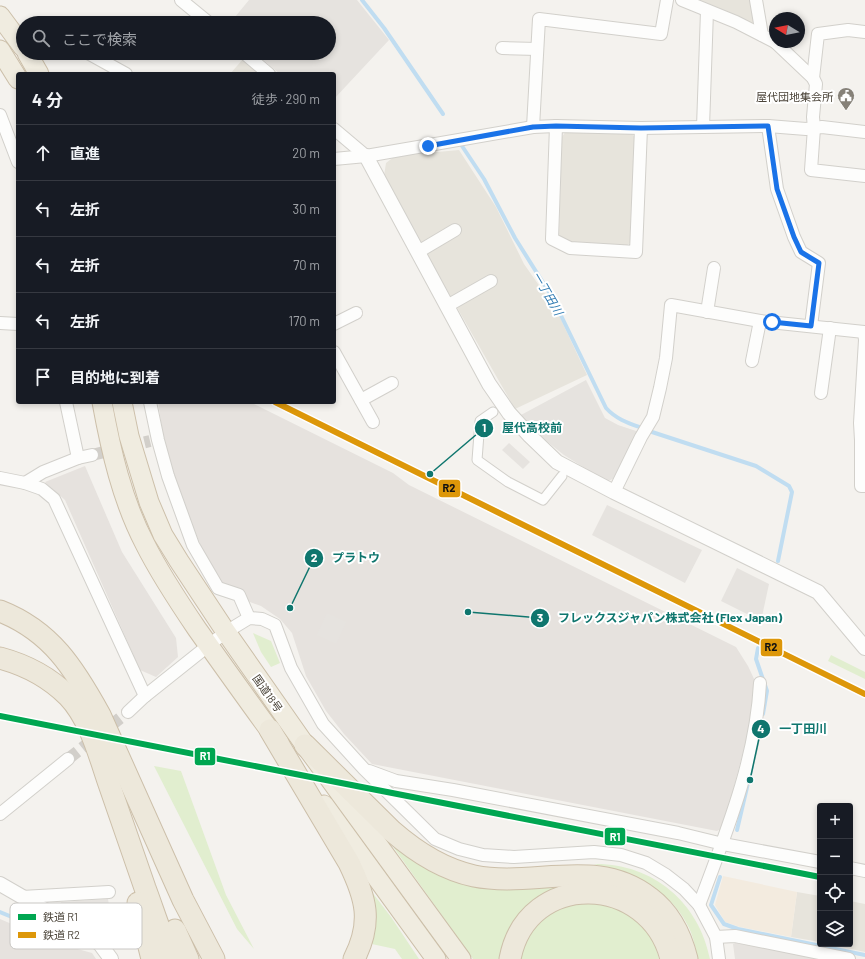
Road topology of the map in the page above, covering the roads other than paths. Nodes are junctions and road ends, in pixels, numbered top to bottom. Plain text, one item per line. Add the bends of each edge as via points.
1 (181, 0) edge
2 (667, 0) edge
3 (682, 0) edge
4 (756, 0) edge
5 (707, 11) junction
6 (0, 16) edge
7 (200, 16) edge
8 (865, 32) edge
9 (762, 35) junction
10 (16, 37) edge
11 (769, 39) edge
12 (502, 48) dead end
13 (781, 48) edge
14 (537, 49) junction
15 (0, 50) edge
16 (32, 60) edge
17 (101, 60) edge
18 (252, 60) edge
19 (39, 72) edge
20 (122, 72) edge
21 (267, 72) edge
22 (16, 76) edge
23 (812, 78) junction
24 (0, 115) edge
25 (556, 126) junction
26 (768, 126) junction
27 (533, 127) junction
28 (641, 128) junction
29 (703, 128) junction
30 (814, 128) junction
31 (336, 131) edge
32 (865, 132) edge
33 (366, 156) junction
34 (16, 157) edge
35 (336, 159) edge
36 (865, 176) edge
37 (455, 230) dead end
38 (418, 252) junction
39 (714, 268) dead end
40 (491, 281) dead end
41 (446, 306) junction
42 (706, 312) junction
43 (356, 313) dead end
44 (760, 321) junction
45 (0, 323) edge
46 (336, 323) edge
47 (16, 324) edge
48 (811, 326) junction
49 (830, 328) junction
50 (865, 340) edge
51 (336, 356) edge
52 (752, 361) dead end
53 (392, 383) dead end
54 (821, 393) dead end
55 (360, 400) junction
56 (66, 404) edge
57 (102, 404) edge
58 (122, 404) edge
59 (150, 404) edge
60 (493, 412) dead end
61 (373, 422) dead end
62 (92, 455) tunnel mouth
63 (78, 458) junction
64 (562, 476) dead end
65 (0, 478) edge
66 (25, 483) junction
67 (865, 486) edge
68 (614, 492) junction
69 (0, 611) edge
70 (249, 618) junction
71 (226, 632) junction
72 (209, 645) junction
73 (865, 648) edge
74 (0, 658) edge
75 (760, 682) dead end
76 (145, 696) junction
77 (128, 712) tunnel mouth
78 (270, 730) junction
79 (107, 731) junction
80 (305, 745) junction
81 (68, 759) tunnel mouth
82 (103, 767) junction
83 (364, 769) junction
84 (11, 805) junction
85 (0, 814) edge
86 (0, 821) edge
87 (723, 844) junction
88 (817, 861) edge
89 (853, 869) edge
90 (865, 871) edge
91 (1, 884) edge
92 (109, 892) dead end
93 (22, 897) junction
94 (32, 903) edge
95 (138, 903) edge
96 (699, 905) junction
97 (142, 920) edge
98 (716, 937) junction
99 (103, 949) edge
100 (110, 959) edge
101 (152, 959) edge
102 (172, 959) edge
103 (188, 959) edge
104 (214, 959) edge
105 (354, 959) edge
106 (436, 959) edge
107 (461, 959) edge
108 (510, 959) edge
109 (671, 959) edge
110 (686, 959) edge
111 (720, 959) edge
112 (849, 959) edge

1 - 7 street
2 - 14 street via 661,34 539,19
3 - 5 street
4 - 9 street
5 - 9 street
5 - 29 street
6 - 10 highway
8 - 23 street via 848,30 818,34
9 - 11 street
12 - 14 street
13 - 23 street
14 - 27 street
15 - 22 highway
16 - 19 highway
17 - 20 street
18 - 21 street
23 - 30 street via 816,84
24 - 34 street
25 - 27 street
25 - 28 street
25 - 28 street via 552,239 570,248 636,252
26 - 29 street
26 - 30 street
26 - 48 street via 777,189 794,237 801,252 819,263
27 - 33 street
28 - 29 street
30 - 32 street
30 - 36 street via 811,170
31 - 33 street
33 - 35 street
33 - 38 street
37 - 38 street
38 - 41 street
39 - 42 street
40 - 41 street
41 - 68 street via 489,384 509,413 557,462
42 - 44 street
42 - 68 street via 671,306 666,358 653,418
43 - 46 street
44 - 48 street
44 - 52 street
45 - 47 street
48 - 49 street
49 - 50 street via 864,332
49 - 54 street
50 - 67 street via 860,422 861,486
51 - 55 street
53 - 55 street
55 - 61 street
56 - 63 street
57 - 72 highway, 国道18号 via 118,474 144,543 161,576
58 - 71 highway, 国道18号 via 138,468 163,535
59 - 70 street via 154,440 192,545 218,588 239,595
60 - 64 street via 480,421 477,460 508,482 543,500
62 - 63 street
63 - 66 street via 43,472
65 - 66 street
66 - 76 street via 42,489 54,499
68 - 73 street via 818,592
69 - 79 highway via 22,621 60,652 89,696
70 - 71 street
70 - 83 street via 262,619 275,625 291,668 323,724
71 - 72 street
71 - 80 highway, 国道18号
72 - 76 street
72 - 78 highway, 国道18号
74 - 82 highway via 24,665 41,674 69,697 88,728
75 - 87 street via 749,756
76 - 77 street
78 - 105 highway via 359,883 365,908 365,928
78 - 106 highway, 国道18号
79 - 103 highway via 173,926
79 - 104 highway via 182,900
80 - 107 highway, 国道18号
80 - 110 highway via 392,832 439,864 474,876 493,878 574,875 610,878 626,883 656,902 667,915 683,945
81 - 84 street
82 - 95 highway
82 - 102 highway
83 - 87 street via 396,781 678,833
83 - 96 street via 434,839 483,855 514,857 594,852 621,855 646,863 666,875 684,888
84 - 85 street
84 - 86 street
87 - 88 street
87 - 96 street
89 - 90 street
91 - 93 street
92 - 93 street
93 - 94 street
96 - 98 street
97 - 101 highway
98 - 111 street
98 - 112 street via 735,936
99 - 100 street
108 - 109 highway via 518,934 526,921 536,912 563,896 596,893 628,902 640,910 661,934

